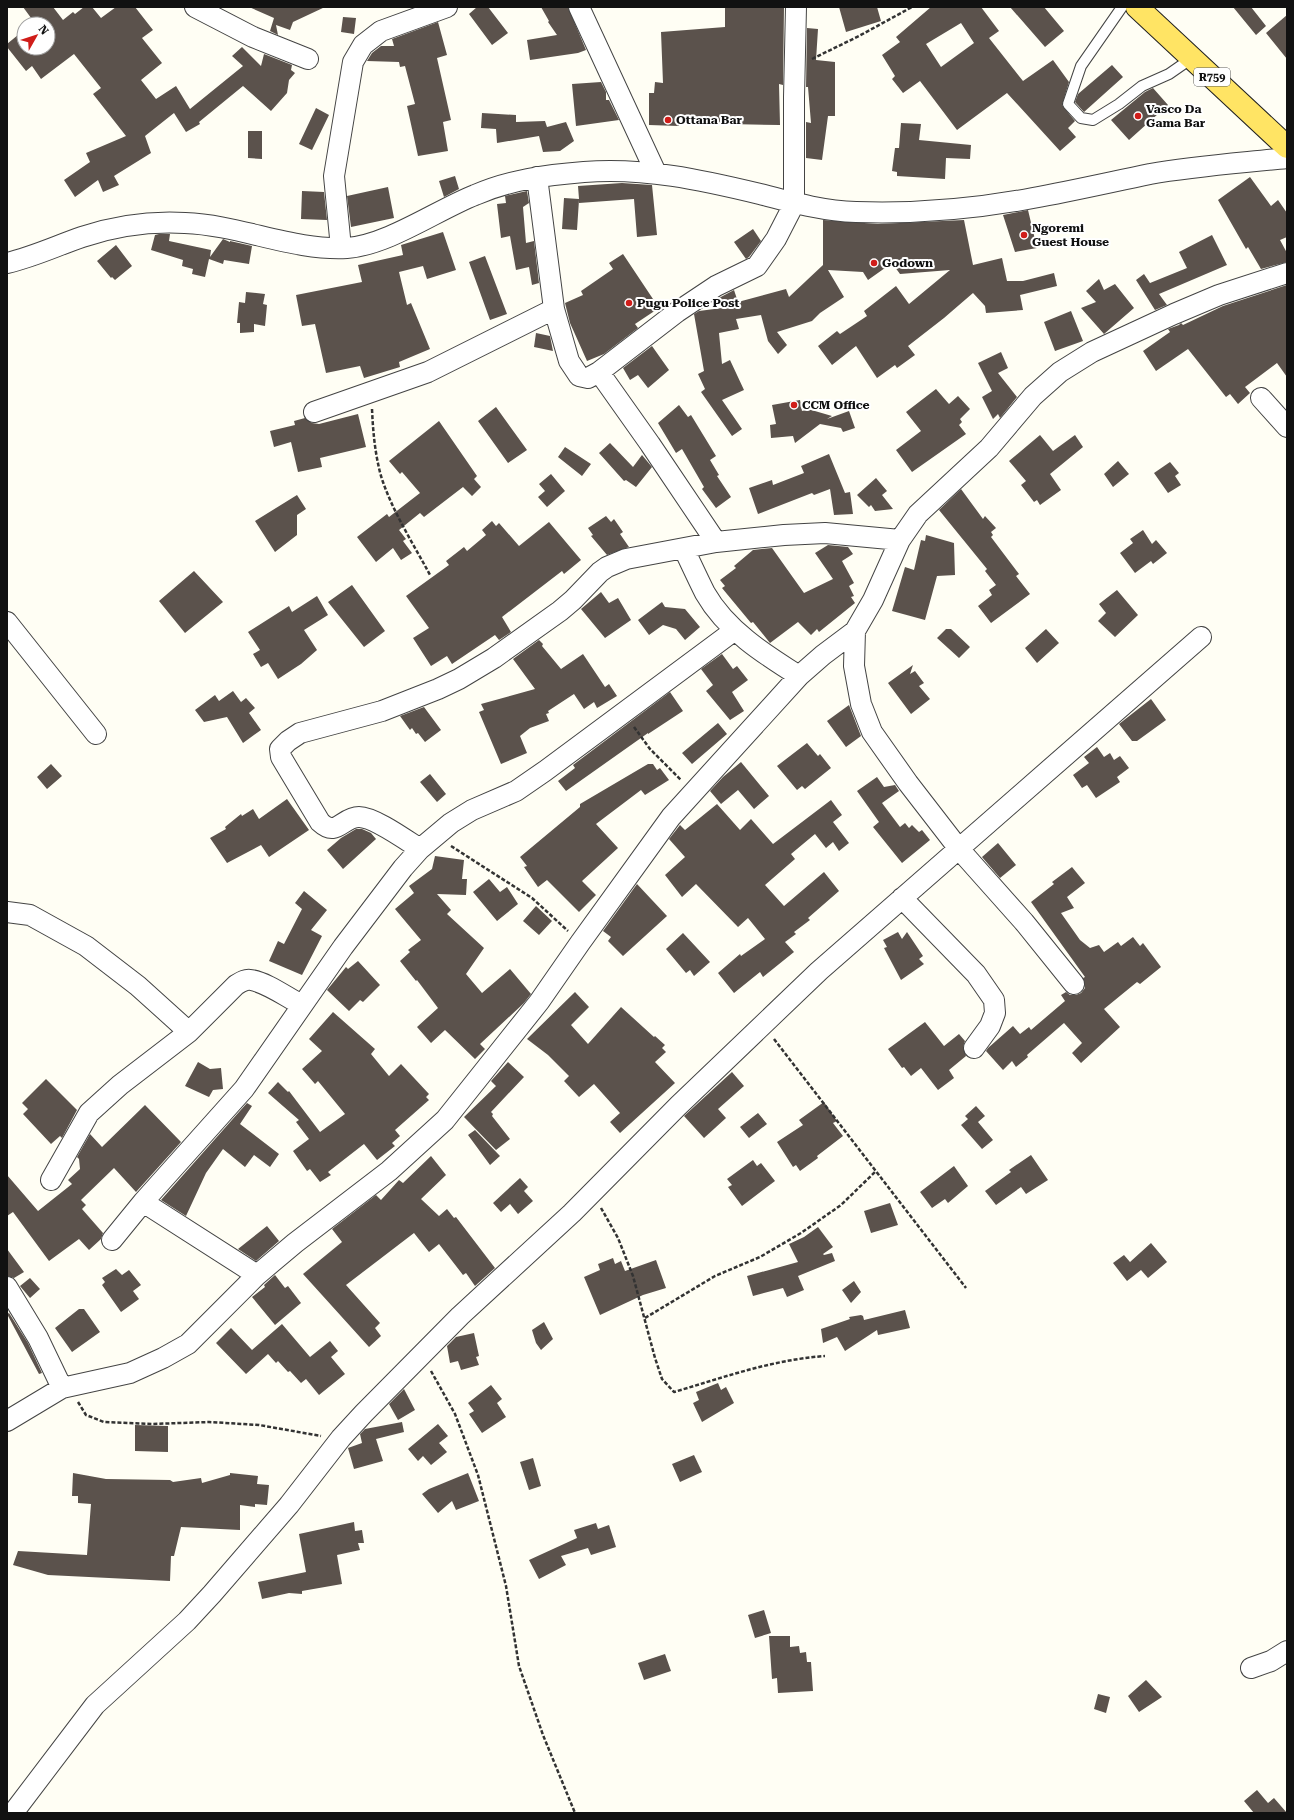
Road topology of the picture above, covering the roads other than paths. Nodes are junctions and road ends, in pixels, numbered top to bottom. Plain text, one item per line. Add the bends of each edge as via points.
1 (195, 7) edge
2 (447, 7) edge
3 (579, 7) edge
4 (796, 7) edge
5 (1122, 7) edge
6 (1137, 7) edge
7 (1192, 58) junction
8 (308, 59) dead end
9 (1287, 147) edge
10 (1287, 158) edge
11 (656, 173) junction
12 (537, 177) junction
13 (794, 204) junction
14 (341, 248) junction
15 (7, 263) edge
16 (1287, 273) edge
17 (554, 309) junction
18 (599, 372) junction
19 (1261, 398) dead end
20 (314, 412) dead end
21 (1287, 427) edge
22 (900, 540) junction
23 (716, 542) junction
24 (684, 549) junction
25 (7, 622) edge
26 (735, 630) junction
27 (855, 631) junction
28 (1201, 637) dead end
29 (799, 676) junction
30 (96, 734) dead end
31 (420, 849) junction
32 (959, 849) junction
33 (902, 898) junction
34 (7, 912) edge
35 (1074, 984) dead end
36 (302, 1005) junction
37 (189, 1032) junction
38 (974, 1048) dead end
39 (52, 1180) dead end
40 (143, 1202) junction
41 (112, 1240) dead end
42 (257, 1275) junction
43 (7, 1287) edge
44 (66, 1386) junction
45 (7, 1421) edge
46 (1287, 1651) edge
47 (1251, 1668) dead end
48 (13, 1813) edge

1 - 8 street via 246,34
2 - 14 street via 381,31 363,45 353,62 334,176
3 - 11 street
4 - 13 street
5 - 7 lane via 1081,66 1068,104 1081,118 1093,120 1142,86 1169,74
6 - 7 main road, R759
7 - 9 main road, R759
10 - 13 street via 1153,174 1030,199 936,211 852,212
11 - 12 street via 587,172
11 - 13 street via 723,185
12 - 14 street via 511,182 475,194 376,241 352,248
12 - 17 street
13 - 18 street via 776,239 757,266 716,286 677,312
14 - 15 street via 319,248 234,229 189,223 154,222 105,230
16 - 22 street via 1219,295 1174,314 1092,352 1060,372 1034,396 989,448 918,514
17 - 18 street via 574,370 579,376 588,378
17 - 20 street via 428,372
18 - 23 street
19 - 21 street
22 - 23 street via 825,533
22 - 27 street via 873,600
23 - 24 street
24 - 26 street via 706,594 722,618
24 - 31 street via 626,559 607,567 560,611 494,658 459,679 382,711 300,733 288,740 280,750 281,757 326,828 332,829 351,818 360,817 390,830
25 - 30 street
26 - 29 street via 767,656
26 - 31 street via 516,791 472,810 451,823
27 - 29 street
27 - 32 street via 854,666 861,704 872,732
28 - 32 street
29 - 42 street via 671,817 540,1002 445,1120 389,1171
31 - 36 street via 383,894
32 - 33 street
32 - 35 street via 1024,922
33 - 38 street via 976,974 994,1000 995,1013 990,1026
33 - 48 street via 762,1025 572,1213 460,1316 364,1413 212,1594 187,1621 95,1705
34 - 37 street via 30,915 86,946 138,986
36 - 37 street via 263,985 250,980 243,981
36 - 40 street via 244,1089
37 - 39 street via 120,1085 89,1113
40 - 41 street
40 - 42 street
42 - 44 street via 188,1344 130,1373
43 - 44 street
44 - 45 street
46 - 47 street via 1271,1661

